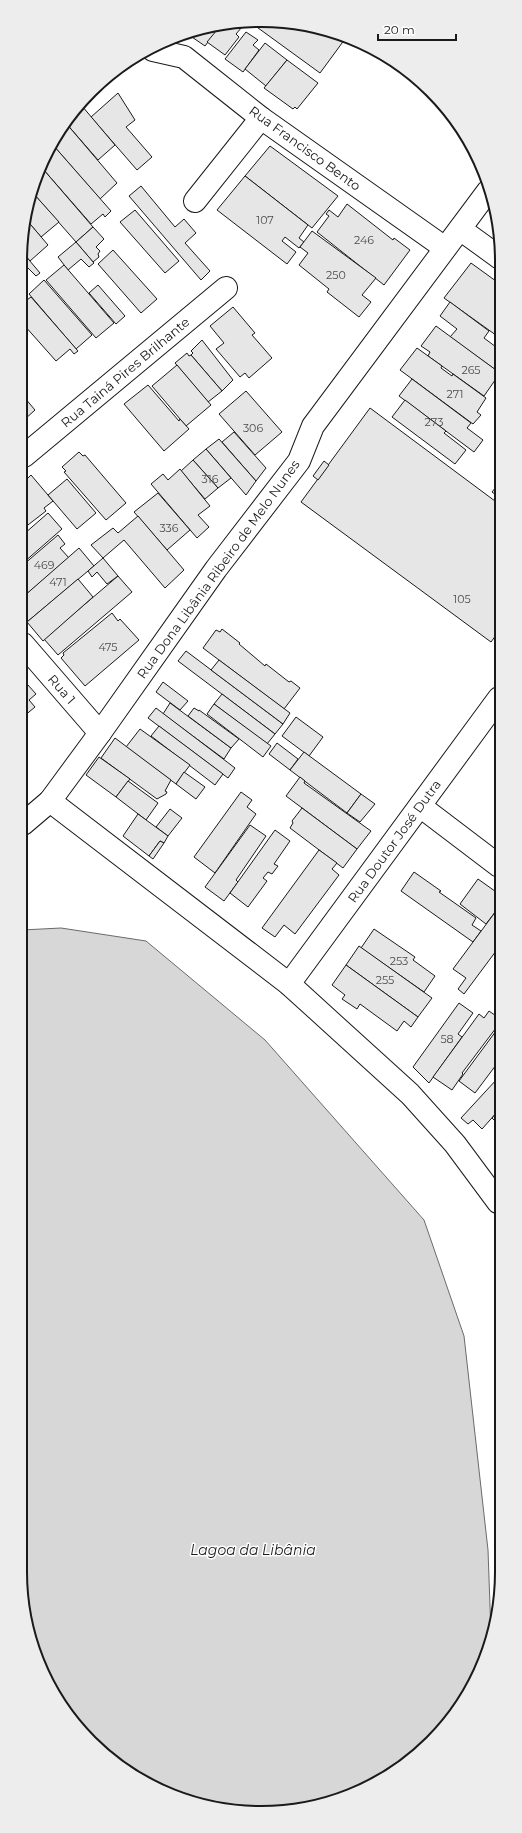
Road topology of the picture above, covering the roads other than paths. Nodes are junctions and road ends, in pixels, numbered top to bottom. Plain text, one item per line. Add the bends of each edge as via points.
1 (159, 50) edge
2 (261, 118) junction
3 (485, 194) edge
4 (195, 201) dead end
5 (460, 229) junction
6 (445, 248) junction
7 (495, 254) edge
8 (226, 288) dead end
9 (27, 454) edge
10 (27, 649) edge
11 (495, 703) edge
12 (100, 733) junction
13 (50, 801) junction
14 (420, 806) junction
15 (27, 820) edge
16 (495, 863) edge
17 (288, 984) junction
18 (495, 1198) edge

1 - 2 street, Rua Francisco Bento via 184,57
2 - 4 street
2 - 6 street, Rua Francisco Bento
3 - 5 street, Rua Dona Libânia Ribeiro de Melo Nunes
5 - 6 street, Rua Dona Libânia Ribeiro de Melo Nunes
5 - 7 street
6 - 12 street, Rua Dona Libânia Ribeiro de Melo Nunes via 313,426 298,461 216,569
8 - 9 street, Rua Tainá Pires Brilhante
10 - 12 street, Rua 1
11 - 14 street, Rua Doutor José Dutra
12 - 13 street, Rua Dona Libânia Ribeiro de Melo Nunes
13 - 15 street, Rua Dona Libânia Ribeiro de Melo Nunes
13 - 17 street
14 - 16 street
14 - 17 street, Rua Doutor José Dutra
17 - 18 street via 410,1094 455,1144

